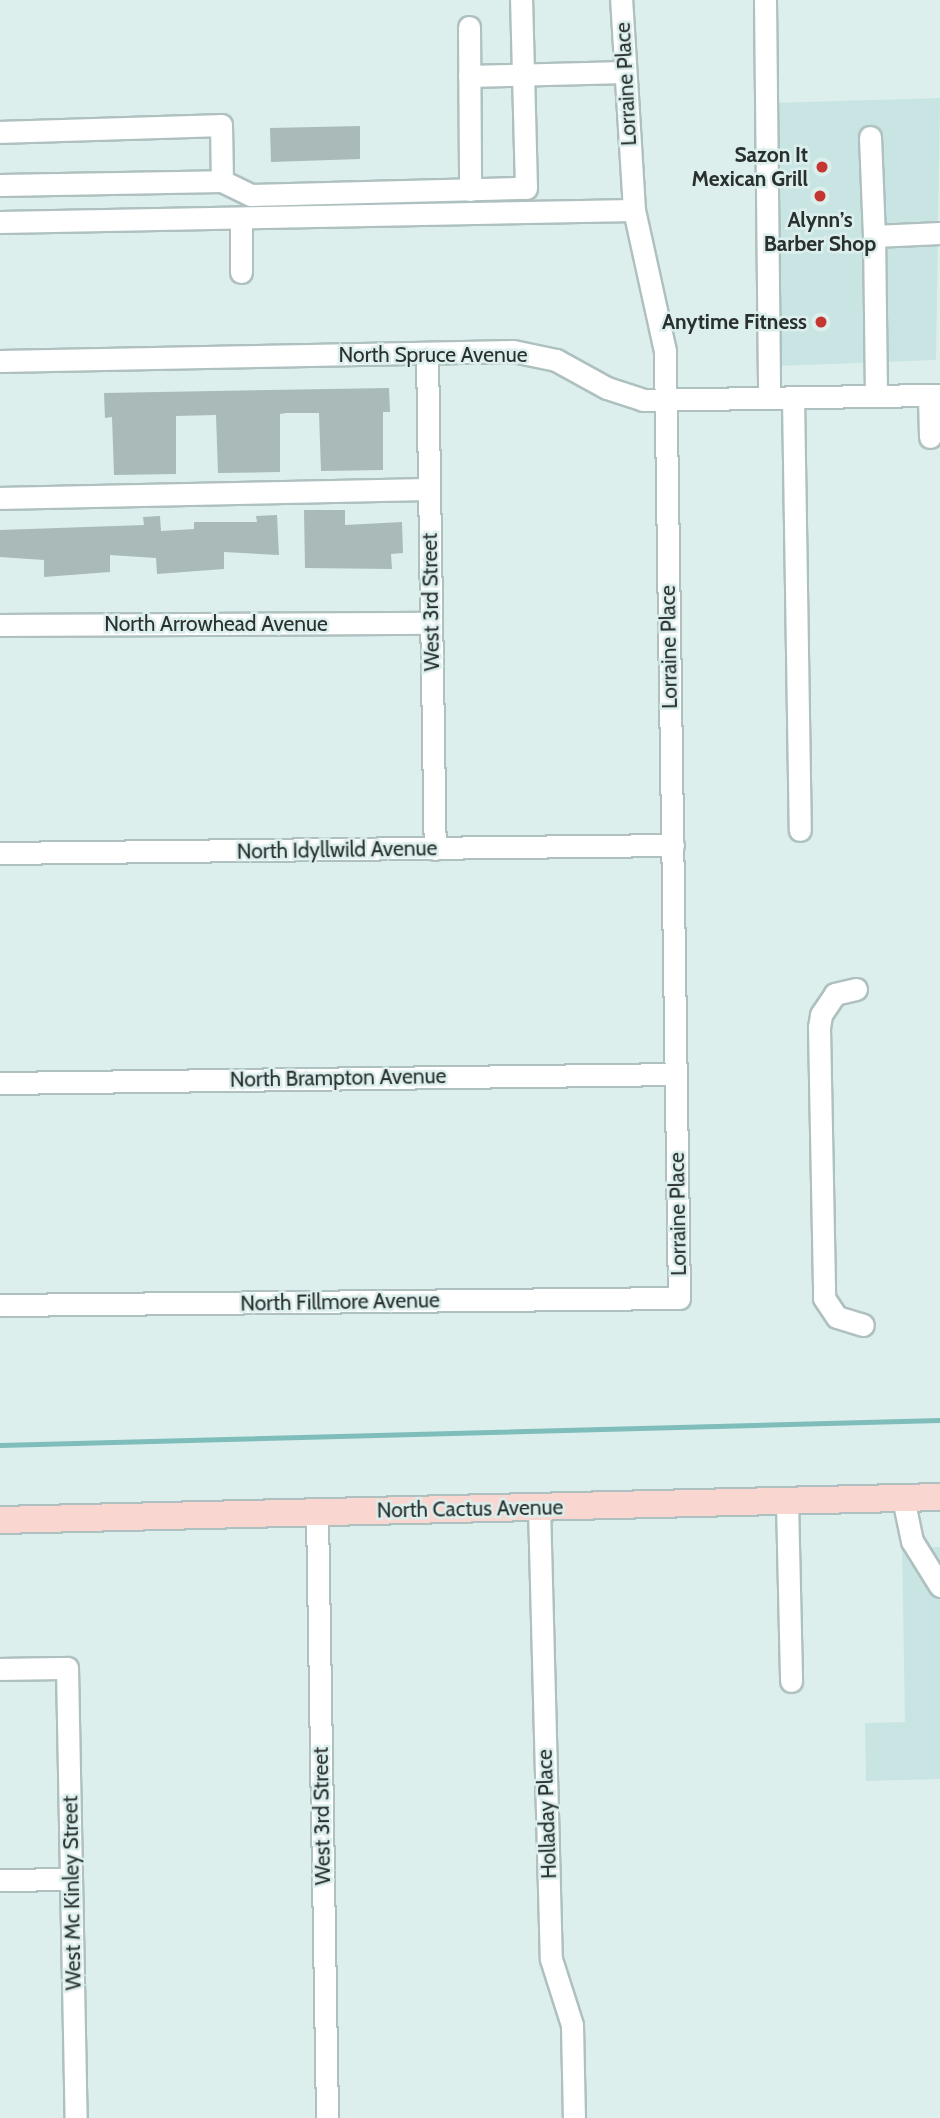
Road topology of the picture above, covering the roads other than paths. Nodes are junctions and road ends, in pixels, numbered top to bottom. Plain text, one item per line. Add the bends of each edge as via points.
1 (521, 0) edge
2 (621, 0) edge
3 (765, 0) edge
4 (469, 27) dead end
5 (625, 72) junction
6 (523, 75) junction
7 (469, 76) junction
8 (0, 132) edge
9 (870, 136) dead end
10 (222, 181) junction
11 (0, 185) edge
12 (470, 190) junction
13 (634, 210) junction
14 (241, 218) junction
15 (0, 222) edge
16 (940, 233) edge
17 (874, 236) junction
18 (241, 272) dead end
19 (427, 354) junction
20 (0, 361) edge
21 (934, 395) edge
22 (876, 396) junction
23 (793, 397) junction
24 (769, 398) junction
25 (663, 399) junction
26 (930, 437) dead end
27 (429, 489) junction
28 (0, 498) edge
29 (431, 623) junction
30 (0, 625) edge
31 (800, 830) dead end
32 (673, 845) junction
33 (435, 849) junction
34 (0, 853) edge
35 (856, 989) dead end
36 (675, 1074) junction
37 (0, 1083) edge
38 (679, 1298) joint
39 (0, 1305) edge
40 (863, 1325) dead end
41 (940, 1497) edge
42 (903, 1498) junction
43 (787, 1501) junction
44 (539, 1507) junction
45 (317, 1513) junction
46 (0, 1520) edge
47 (937, 1579) edge
48 (0, 1669) edge
49 (791, 1681) dead end
50 (71, 1879) junction
51 (0, 1880) edge
52 (76, 2118) edge
53 (327, 2118) edge
54 (574, 2118) edge

1 - 6 street
2 - 5 street, Lorraine Place
3 - 24 street
4 - 7 street
5 - 6 street
5 - 13 street, Lorraine Place
6 - 7 street
6 - 12 street via 526,188
7 - 12 street
8 - 10 street via 221,125
9 - 17 street
10 - 11 street
10 - 12 street via 251,195
13 - 14 street
13 - 25 street, Lorraine Place via 664,351
14 - 15 street
14 - 18 street
16 - 17 street
17 - 22 street
19 - 20 street, North Spruce Avenue
19 - 25 street, North Spruce Avenue via 538,354 622,394
19 - 27 street, West 3rd Street
21 - 22 street, North Spruce Avenue
21 - 26 street
22 - 23 street, North Spruce Avenue
23 - 24 street, North Spruce Avenue
23 - 31 street
24 - 25 street, North Spruce Avenue
25 - 32 street, Lorraine Place
27 - 28 street
27 - 29 street, West 3rd Street
29 - 30 street, North Arrowhead Avenue
29 - 33 street, West 3rd Street
32 - 33 street, North Idyllwild Avenue
32 - 36 street, Lorraine Place
33 - 34 street, North Idyllwild Avenue
35 - 40 street via 835,994 819,1027 824,1298 837,1317
36 - 37 street, North Brampton Avenue
36 - 38 street, Lorraine Place
38 - 39 street, North Fillmore Avenue
41 - 42 main road, North Cactus Avenue
42 - 43 main road, North Cactus Avenue
42 - 47 street via 912,1541
43 - 44 main road, North Cactus Avenue
43 - 49 street
44 - 45 main road, North Cactus Avenue
44 - 54 street, Holladay Place via 551,1959 572,2025
45 - 46 main road, North Cactus Avenue
45 - 53 street, West 3rd Street
48 - 50 street, West Mc Kinley Street via 67,1668
50 - 51 street
50 - 52 street, West Mc Kinley Street

